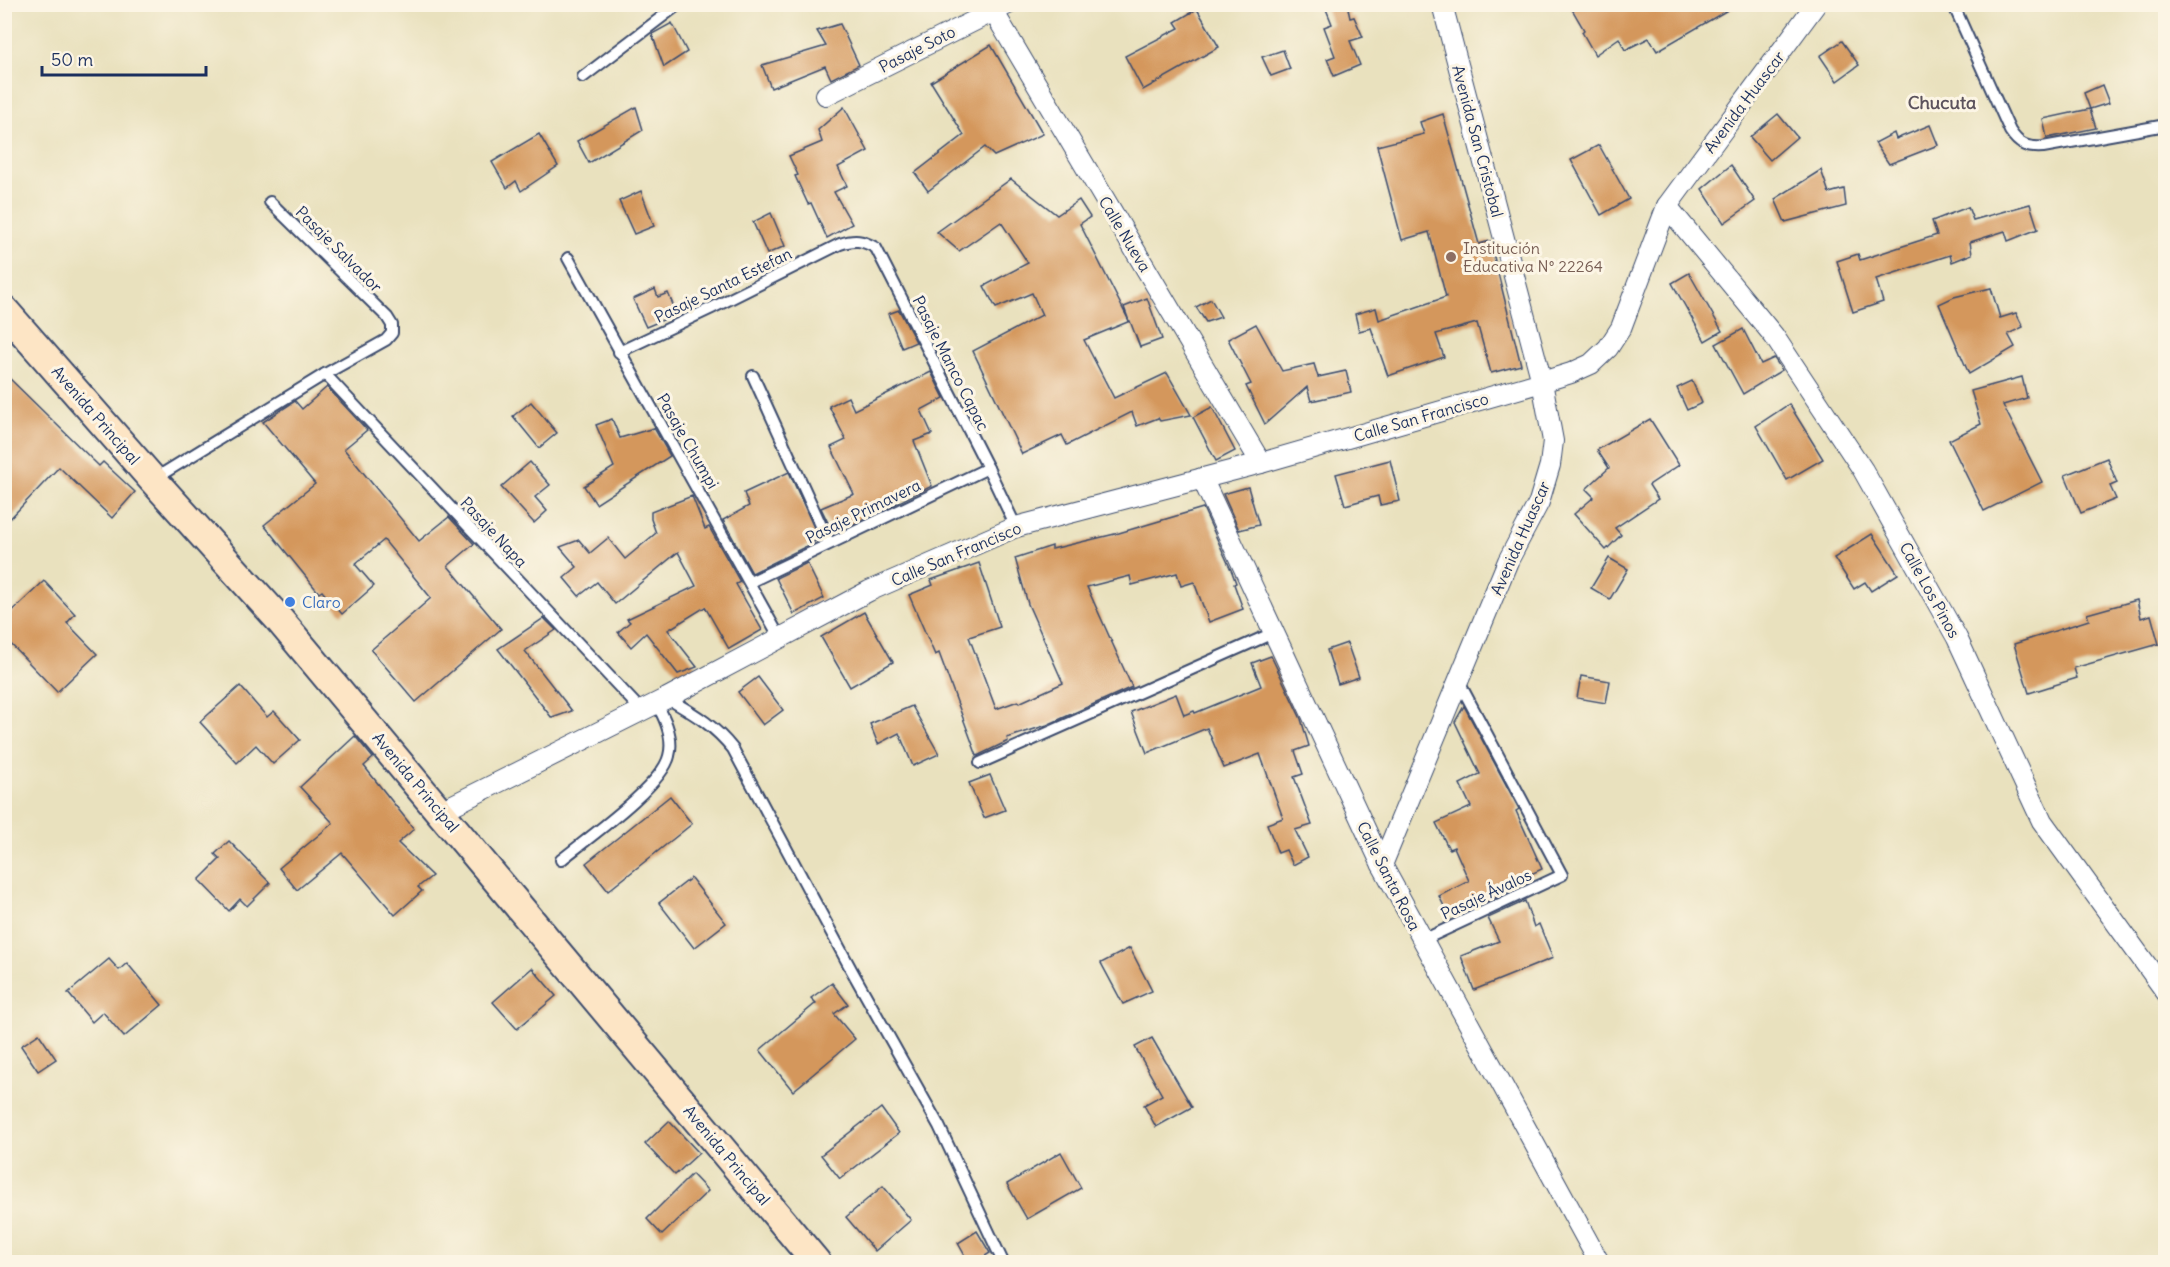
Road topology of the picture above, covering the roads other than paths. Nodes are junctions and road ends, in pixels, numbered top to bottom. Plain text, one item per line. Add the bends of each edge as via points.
1 (679, 4) edge
2 (1442, 4) edge
3 (1816, 4) edge
4 (1953, 4) edge
5 (997, 7) edge
6 (583, 77) dead end
7 (826, 95) dead end
8 (2166, 124) edge
9 (270, 202) dead end
10 (1667, 206) junction
11 (840, 244) joint
12 (568, 258) dead end
13 (4, 310) edge
14 (619, 352) junction
15 (325, 374) junction
16 (753, 376) dead end
17 (1542, 382) junction
18 (1261, 463) junction
19 (988, 468) junction
20 (1202, 478) junction
21 (153, 480) junction
22 (1016, 527) junction
23 (830, 543) junction
24 (750, 582) junction
25 (1273, 633) junction
26 (780, 638) junction
27 (1459, 682) junction
28 (655, 704) junction
29 (980, 763) dead end
30 (441, 811) junction
31 (561, 860) dead end
32 (1382, 865) junction
33 (1423, 940) junction
34 (2166, 992) edge
35 (816, 1263) edge
36 (1003, 1263) edge
37 (1599, 1263) edge

1 - 6 lane
2 - 17 street, Avenida San Cristobal
3 - 10 street, Avenida Huascar
4 - 8 lane via 2016,141 2029,148 2043,147
5 - 7 street, Pasaje Soto
5 - 18 street, Calle Nueva
9 - 15 lane, Pasaje Salvador via 392,326 386,340
10 - 17 street, Avenida Huascar via 1621,328 1608,348 1592,364
10 - 34 street, Calle Los Pinos via 1774,336 1863,470 1957,638 2042,821
11 - 14 lane, Pasaje Santa Estefan
11 - 19 lane, Pasaje Manco Capac via 854,240 876,248
12 - 14 lane, Pasaje Chumpi
13 - 21 main road, Avenida Principal
14 - 24 lane, Pasaje Chumpi
15 - 21 lane
15 - 28 lane, Pasaje Napa
16 - 23 lane
17 - 18 street, Calle San Francisco
17 - 27 street, Avenida Huascar via 1552,441 1550,465 1539,501 1508,561
18 - 20 street, Calle San Francisco
19 - 22 lane, Pasaje Manco Capac
19 - 23 lane, Pasaje Primavera
20 - 22 street, Calle San Francisco
20 - 25 street, Calle Santa Rosa
21 - 30 main road, Avenida Principal via 277,617
22 - 26 street, Calle San Francisco via 869,591
23 - 24 lane, Pasaje Primavera
24 - 26 lane, Pasaje Chumpi
25 - 29 lane
25 - 32 street, Calle Santa Rosa
26 - 28 street, Calle San Francisco
27 - 32 street, Avenida Huascar
27 - 33 lane, Pasaje Ávalos via 1562,875
28 - 30 street, Calle San Francisco
28 - 31 lane via 670,736 665,768 652,785
28 - 36 lane via 705,720 733,749 939,1126
30 - 35 main road, Avenida Principal
32 - 33 street, Calle Santa Rosa
33 - 37 street, Calle Santa Rosa

